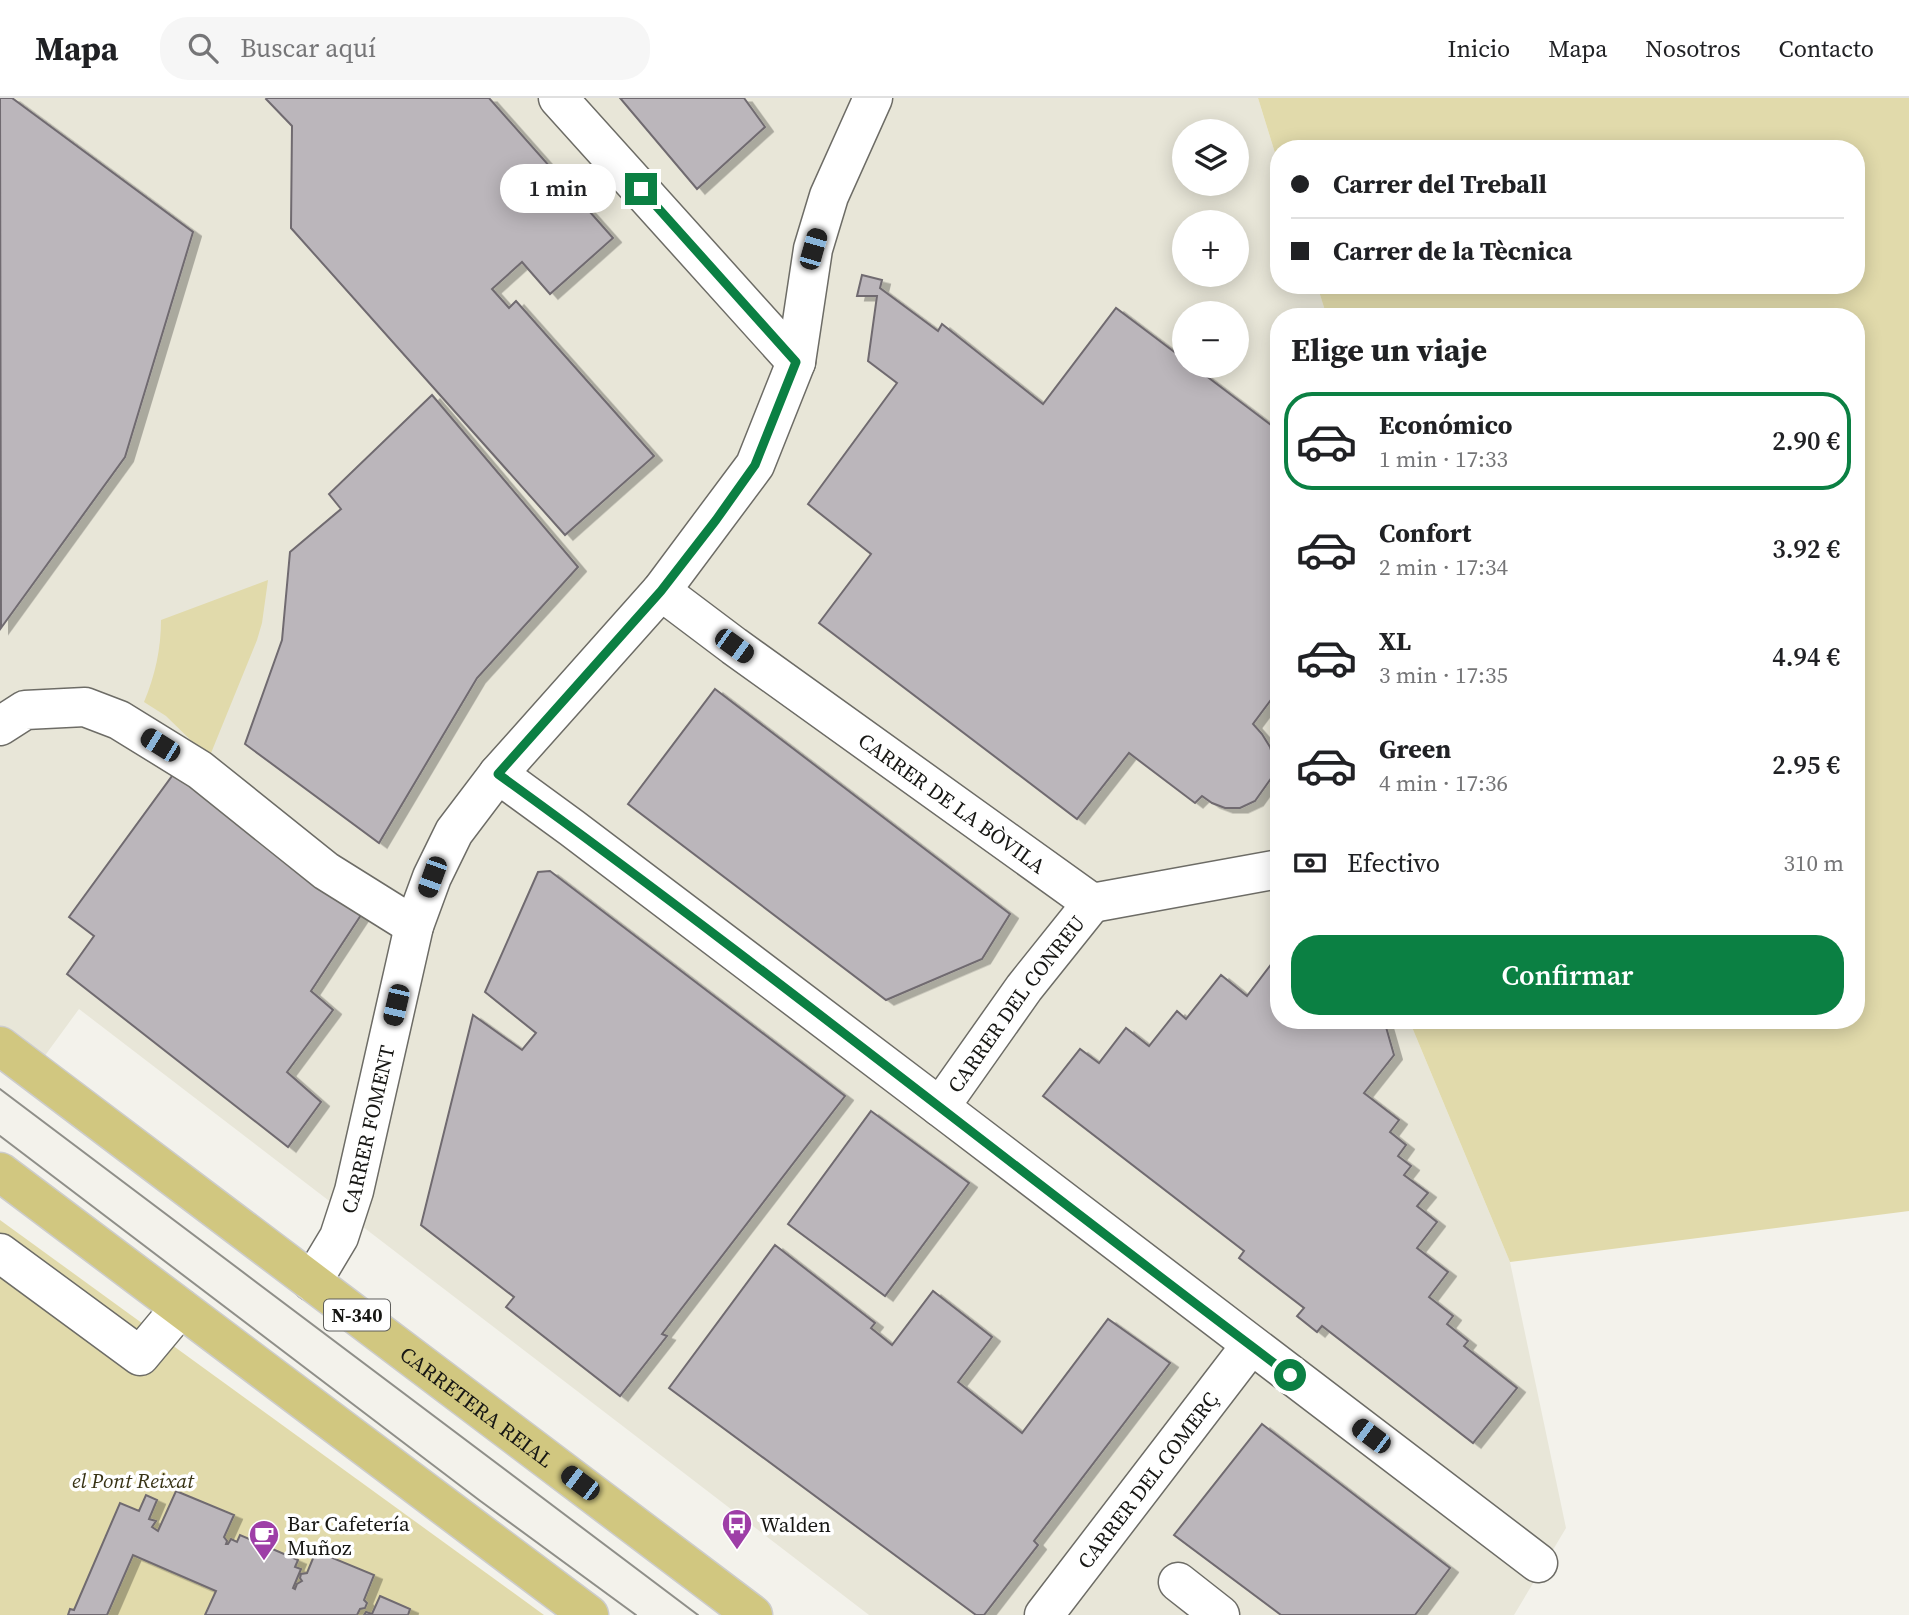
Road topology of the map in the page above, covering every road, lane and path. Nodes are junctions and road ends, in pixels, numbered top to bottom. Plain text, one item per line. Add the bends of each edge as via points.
1 (558, 98) edge
2 (873, 98) edge
3 (796, 362) junction
4 (661, 591) junction
5 (0, 726) edge
6 (498, 774) junction
7 (1270, 871) edge
8 (1092, 903) junction
9 (414, 926) junction
10 (0, 1046) edge
11 (940, 1107) junction
12 (0, 1172) edge
13 (0, 1253) edge
14 (312, 1282) junction
15 (180, 1308) junction
16 (1251, 1345) junction
17 (1538, 1563) dead end
18 (1178, 1582) dead end
19 (589, 1615) edge
20 (753, 1615) edge
21 (1044, 1615) edge
22 (1220, 1615) edge

1 - 3 street
2 - 3 street, CARRER FOMENT via 829,196 813,249
3 - 4 street, CARRER FOMENT via 755,465
4 - 6 street, CARRER FOMENT
4 - 8 street, CARRER DE LA BÒVILA
5 - 9 street via 25,710 73,707 120,720 200,770 326,871
6 - 9 street, CARRER FOMENT via 454,832
6 - 11 street
7 - 8 street
8 - 11 street, CARRER DEL CONREU via 1024,988
9 - 14 street, CARRER FOMENT via 354,1191 339,1237
10 - 14 main road, CARRETERA REIAL / N-340
11 - 16 street
12 - 15 main road
13 - 15 street via 139,1356
14 - 20 main road, CARRETERA REIAL / N-340
15 - 19 main road
16 - 17 street
16 - 21 street, CARRER DEL COMERÇ
18 - 22 street

